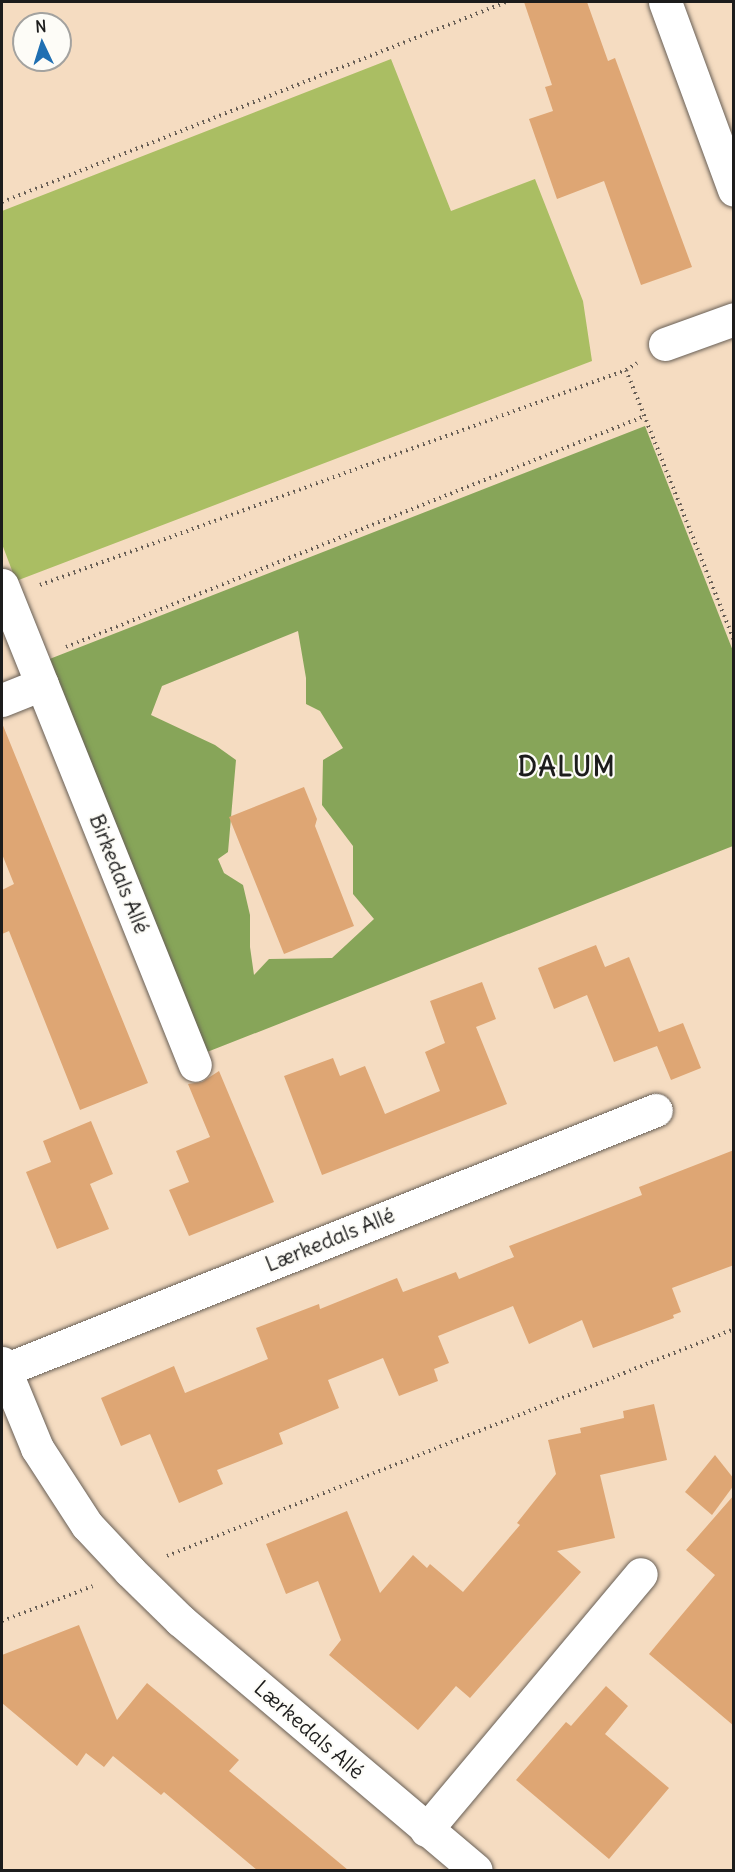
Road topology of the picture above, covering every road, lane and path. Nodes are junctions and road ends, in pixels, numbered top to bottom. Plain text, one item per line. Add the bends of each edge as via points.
1 (506, 2) edge
2 (665, 2) edge
3 (734, 190) edge
4 (2, 202) edge
5 (734, 320) edge
6 (665, 344) joint
7 (626, 370) junction
8 (645, 416) junction
9 (4, 591) edge
10 (734, 639) edge
11 (38, 672) junction
12 (2, 700) edge
13 (195, 1065) dead end
14 (656, 1110) dead end
15 (734, 1329) edge
16 (2, 1368) edge
17 (130, 1571) junction
18 (641, 1574) dead end
19 (2, 1622) edge
20 (426, 1830) junction
21 (476, 1870) edge

1 - 4 path
2 - 3 street
5 - 6 street
6 - 7 path
7 - 8 path
7 - 9 path
8 - 10 path
8 - 11 path
9 - 11 street, Birkedals Allé
11 - 12 street
11 - 13 street, Birkedals Allé
14 - 16 street, Lærkedals Allé
15 - 17 path
16 - 17 street, Lærkedals Allé via 37,1448 87,1525
17 - 19 path
17 - 20 street, Lærkedals Allé via 180,1620
18 - 20 street
20 - 21 street, Lærkedals Allé

